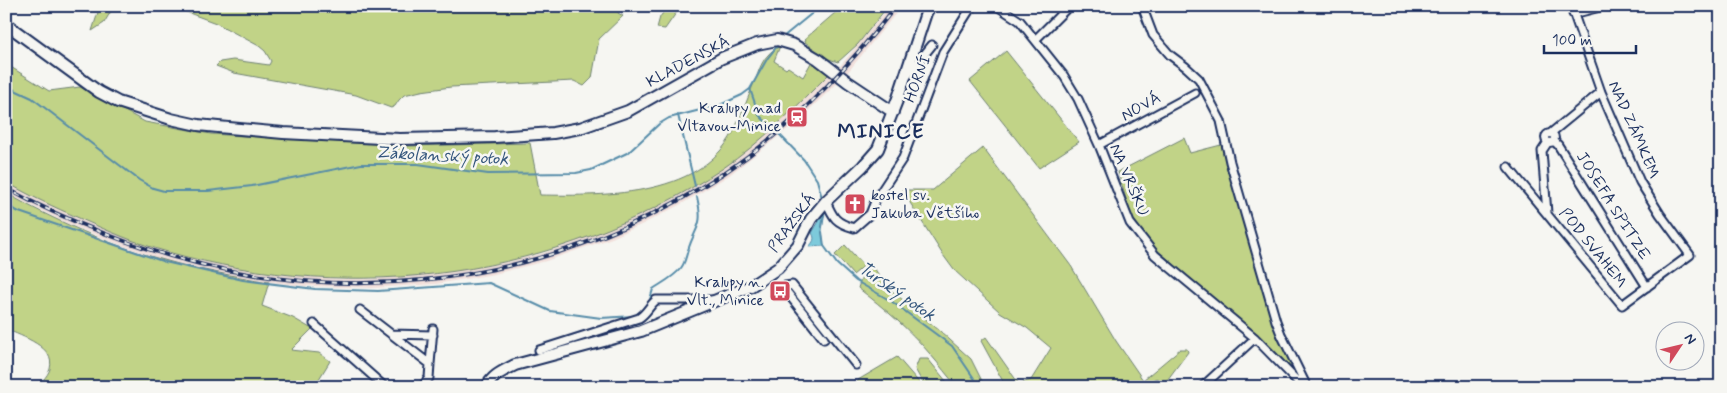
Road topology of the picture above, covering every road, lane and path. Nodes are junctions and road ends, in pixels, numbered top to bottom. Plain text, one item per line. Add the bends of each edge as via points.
1 (930, 6) edge
2 (972, 6) edge
3 (997, 6) edge
4 (1069, 6) edge
5 (1570, 6) edge
6 (1604, 6) edge
7 (1144, 7) edge
8 (1573, 14) junction
9 (6, 24) edge
10 (1036, 39) junction
11 (932, 45) dead end
12 (904, 79) junction
13 (1602, 92) junction
14 (1195, 93) dead end
15 (893, 112) junction
16 (1551, 139) junction
17 (1100, 145) junction
18 (1508, 166) dead end
19 (826, 201) junction
20 (1547, 214) junction
21 (1690, 255) joint
22 (1647, 287) junction
23 (718, 301) junction
24 (360, 310) dead end
25 (314, 324) dead end
26 (391, 334) junction
27 (1255, 338) junction
28 (824, 340) dead end
29 (538, 350) dead end
30 (430, 364) junction
31 (856, 365) dead end
32 (385, 387) edge
33 (422, 387) edge
34 (487, 387) edge
35 (1202, 387) edge
36 (1303, 387) edge
37 (1308, 387) edge

1 - 12 main road, PRAŽSKÁ
2 - 19 street, HORNÍ via 943,52 903,158 870,214 854,228 837,221
3 - 10 street, NA VRŠKU via 1020,22
4 - 10 street
5 - 8 street, NAD ZÁMKEM
6 - 8 street
7 - 37 street via 1153,35 1170,55 1199,78 1221,121 1272,308 1281,334
8 - 13 street, NAD ZÁMKEM
9 - 15 main road, KLADENSKÁ via 99,92 118,102 198,125 400,139 553,133 580,128 628,111 722,58 769,41 794,45
10 - 17 street, NA VRŠKU via 1078,99
11 - 12 street
12 - 15 main road, PRAŽSKÁ
13 - 16 street
13 - 21 street, NAD ZÁMKEM via 1640,182
14 - 17 street, NOVÁ
15 - 19 main road, PRAŽSKÁ via 878,149
16 - 20 street via 1542,152
16 - 22 street, JOSEFA SPITZE via 1558,145
17 - 27 street, NA VRŠKU via 1130,222 1155,255
18 - 20 street, POD SVAHEM
19 - 23 main road, PRAŽSKÁ via 784,262 751,286
20 - 22 street, POD SVAHEM via 1622,305
21 - 22 street, POD SVAHEM
23 - 29 street, PRAŽSKÁ via 656,300 639,318
23 - 34 main road, PRAŽSKÁ via 641,331 516,365 498,374
24 - 26 street
25 - 32 street
26 - 30 street
26 - 30 street via 433,332
27 - 35 street
27 - 36 street, NA VRŠKU
28 - 31 street via 784,286 792,285
30 - 33 street via 429,378

